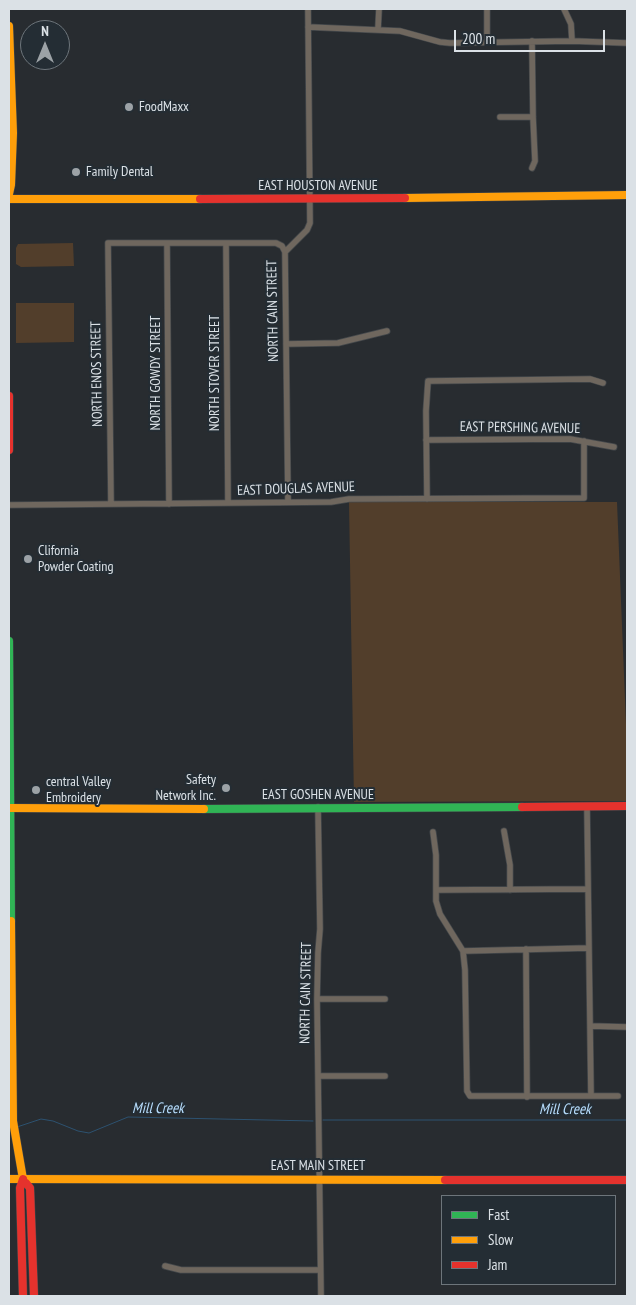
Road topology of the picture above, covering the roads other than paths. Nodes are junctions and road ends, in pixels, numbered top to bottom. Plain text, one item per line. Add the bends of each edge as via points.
1 (308, 9) edge
2 (379, 9) edge
3 (487, 9) edge
4 (564, 9) edge
5 (9, 26) edge
6 (308, 27) junction
7 (378, 28) junction
8 (532, 41) junction
9 (572, 41) junction
10 (487, 42) junction
11 (627, 43) edge
12 (500, 117) dead end
13 (532, 117) junction
14 (532, 168) dead end
15 (9, 194) edge
16 (627, 195) edge
17 (9, 199) edge
18 (310, 199) junction
19 (167, 243) junction
20 (226, 243) junction
21 (285, 252) junction
22 (387, 331) dead end
23 (286, 344) junction
24 (603, 383) dead end
25 (9, 396) edge
26 (426, 440) junction
27 (584, 441) junction
28 (614, 447) dead end
29 (9, 450) edge
30 (427, 499) junction
31 (288, 502) junction
32 (228, 503) junction
33 (111, 504) junction
34 (169, 504) junction
35 (9, 505) edge
36 (9, 642) edge
37 (587, 806) junction
38 (627, 806) edge
39 (318, 807) junction
40 (10, 808) edge
41 (504, 831) dead end
42 (433, 832) dead end
43 (588, 889) junction
44 (436, 890) junction
45 (510, 890) junction
46 (589, 948) junction
47 (526, 949) junction
48 (464, 950) junction
49 (317, 999) junction
50 (385, 999) dead end
51 (590, 1026) junction
52 (627, 1027) edge
53 (318, 1076) junction
54 (385, 1076) dead end
55 (591, 1096) junction
56 (618, 1096) dead end
57 (527, 1097) junction
58 (11, 1103) edge
59 (9, 1179) edge
60 (23, 1179) junction
61 (320, 1179) junction
62 (627, 1180) edge
63 (165, 1266) dead end
64 (320, 1270) junction
65 (22, 1296) edge
66 (34, 1296) edge
67 (321, 1296) edge

1 - 6 street, NORTH CAIN STREET
2 - 7 street
3 - 10 street
4 - 9 street via 571,24
5 - 15 main road via 13,133
6 - 7 street
6 - 18 street, NORTH CAIN STREET
7 - 10 street via 440,42
8 - 9 street
8 - 10 street
8 - 13 street
9 - 11 street
12 - 13 street
13 - 14 street via 535,161
16 - 18 main road, EAST HOUSTON AVENUE
17 - 18 main road, EAST HOUSTON AVENUE
18 - 21 street, NORTH CAIN STREET via 309,228
19 - 20 street
19 - 33 street, NORTH ENOS STREET via 108,243
19 - 34 street, NORTH GOWDY STREET
20 - 21 street via 276,243
20 - 32 street, NORTH STOVER STREET
21 - 23 street, NORTH CAIN STREET
22 - 23 street via 338,343
23 - 31 street, NORTH CAIN STREET
24 - 26 street via 590,379 428,381
25 - 29 main road
26 - 27 street, EAST PERSHING AVENUE via 570,438
26 - 30 street
27 - 28 street, EAST PERSHING AVENUE
27 - 30 street, EAST DOUGLAS AVENUE via 584,498
30 - 31 street, EAST DOUGLAS AVENUE
31 - 32 street, EAST DOUGLAS AVENUE
32 - 34 street, EAST DOUGLAS AVENUE
33 - 34 street, EAST DOUGLAS AVENUE
33 - 35 street, EAST DOUGLAS AVENUE
36 - 40 main road
37 - 38 main road, EAST GOSHEN AVENUE
37 - 39 main road, EAST GOSHEN AVENUE
37 - 43 street
39 - 40 main road, EAST GOSHEN AVENUE
39 - 49 street, NORTH CAIN STREET via 320,929
40 - 58 main road
41 - 45 street via 510,865
42 - 44 street
43 - 45 street
43 - 46 street
44 - 45 street
44 - 48 street via 440,914
46 - 47 street
46 - 51 street
47 - 48 street
47 - 57 street
48 - 57 street via 467,1091 470,1096 477,1097
49 - 50 street
49 - 53 street, NORTH CAIN STREET
51 - 52 street
51 - 55 street
53 - 54 street
53 - 61 street, NORTH CAIN STREET
55 - 56 street
55 - 57 street
58 - 60 main road
59 - 60 main road, EAST MAIN STREET
60 - 61 main road, EAST MAIN STREET
60 - 65 main road via 20,1188
60 - 66 main road via 30,1188
61 - 62 main road, EAST MAIN STREET
61 - 64 street, NORTH CAIN STREET
63 - 64 street via 181,1270
64 - 67 street, NORTH CAIN STREET

